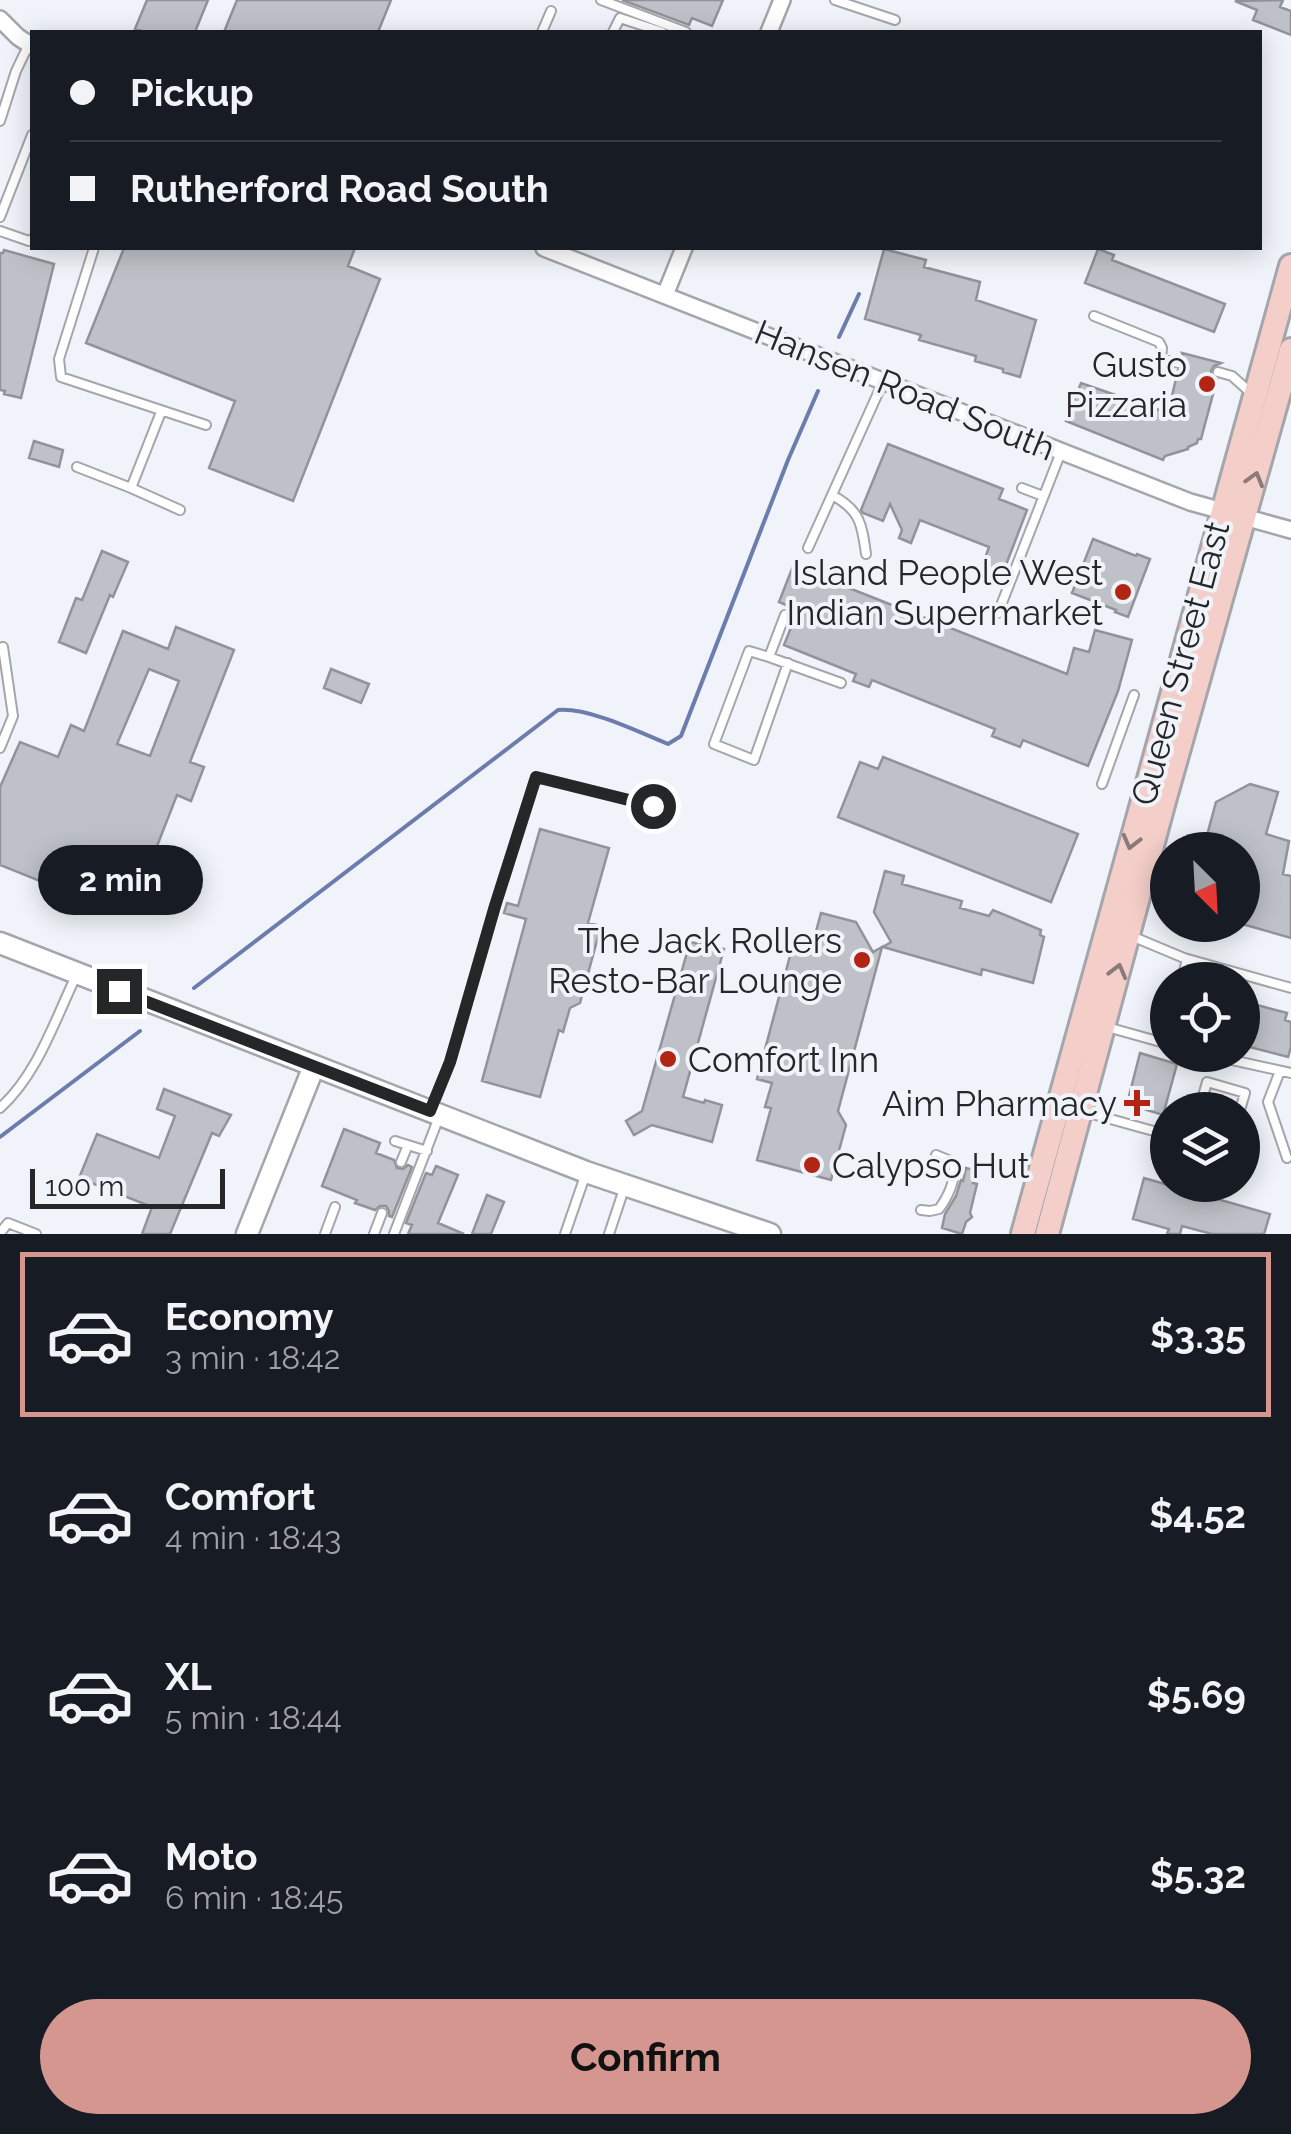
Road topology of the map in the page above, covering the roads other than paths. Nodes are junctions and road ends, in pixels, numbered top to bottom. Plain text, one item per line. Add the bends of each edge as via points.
1 (601, 0) edge
2 (782, 0) edge
3 (835, 0) edge
4 (551, 11) dead end
5 (0, 20) edge
6 (895, 20) dead end
7 (543, 30) edge
8 (615, 30) edge
9 (656, 30) edge
10 (681, 30) edge
11 (770, 30) edge
12 (30, 44) edge
13 (30, 47) edge
14 (0, 89) edge
15 (8, 96) junction
16 (0, 122) edge
17 (30, 140) edge
18 (0, 216) edge
19 (0, 231) edge
20 (30, 240) edge
21 (93, 250) edge
22 (683, 250) edge
23 (581, 254) edge
24 (1291, 266) edge
25 (665, 295) junction
26 (1094, 316) dead end
27 (1291, 350) edge
28 (1180, 364) dead end
29 (1247, 371) junction
30 (1218, 372) dead end
31 (883, 382) junction
32 (161, 412) junction
33 (206, 425) dead end
34 (1061, 452) junction
35 (77, 467) dead end
36 (132, 488) junction
37 (1022, 488) dead end
38 (832, 495) junction
39 (1043, 496) junction
40 (180, 510) dead end
41 (1233, 515) junction
42 (1291, 530) edge
43 (808, 548) dead end
44 (866, 554) dead end
45 (998, 613) dead end
46 (785, 615) dead end
47 (3, 647) dead end
48 (769, 657) junction
49 (788, 664) junction
50 (840, 684) dead end
51 (1134, 695) dead end
52 (0, 748) edge
53 (1102, 784) dead end
54 (653, 806) dead end
55 (1128, 934) junction
56 (0, 943) edge
57 (1188, 959) junction
58 (1187, 962) edge
59 (77, 974) junction
60 (1291, 988) edge
61 (1103, 1026) junction
62 (1150, 1039) edge
63 (314, 1066) junction
64 (1260, 1066) edge
65 (1280, 1071) junction
66 (1291, 1073) edge
67 (1204, 1092) edge
68 (1242, 1092) edge
69 (0, 1108) edge
70 (1069, 1108) junction
71 (435, 1113) junction
72 (1150, 1130) edge
73 (395, 1140) dead end
74 (408, 1145) junction
75 (427, 1151) junction
76 (936, 1155) dead end
77 (1288, 1158) dead end
78 (401, 1162) dead end
79 (586, 1172) junction
80 (625, 1186) junction
81 (335, 1207) dead end
82 (921, 1210) dead end
83 (382, 1213) dead end
84 (0, 1233) edge
85 (36, 1234) edge
86 (247, 1234) edge
87 (325, 1234) edge
88 (374, 1234) edge
89 (394, 1234) edge
90 (565, 1234) edge
91 (609, 1234) edge
92 (770, 1234) edge
93 (1023, 1234) edge
94 (1047, 1234) edge

1 - 10 lane
2 - 11 street
3 - 6 lane
4 - 7 lane
5 - 12 street
8 - 9 lane via 620,18
13 - 15 lane
14 - 15 lane
15 - 16 lane
17 - 18 lane
19 - 20 lane
21 - 32 lane via 59,359 61,378
22 - 25 street
23 - 25 street, Hansen Road South
24 - 29 main road, Queen Street East
25 - 31 street, Hansen Road South
26 - 28 lane via 1159,342 1161,358
41 -> 27 main road, Queen Street East
29 - 30 lane
29 - 41 main road, Queen Street East via 1254,396
31 - 34 street, Hansen Road South
31 - 38 lane
32 - 33 lane
32 - 36 lane
34 - 39 lane
34 - 41 street, Hansen Road South
35 - 36 lane
36 - 40 lane
37 - 39 lane
38 - 43 lane
38 - 44 lane via 849,504
39 - 45 lane
41 - 42 street, Hansen Road South
41 - 55 main road, Queen Street East
41 -> 70 main road, Queen Street East
46 - 48 lane
47 - 52 lane via 13,716
48 - 49 lane
48 - 49 lane via 749,651 714,744 754,760
49 - 50 lane
51 - 53 lane
54 - 71 lane via 536,777
55 - 57 lane
61 -> 55 main road, Queen Street East
56 - 59 street
57 - 58 lane
57 - 60 lane
59 - 63 street
59 - 69 lane via 30,1072
61 - 62 lane
61 - 70 main road, Queen Street East
63 - 71 street
63 - 86 street
64 - 65 lane
65 - 66 lane
65 - 77 lane via 1268,1102
67 - 68 lane via 1207,1082
70 - 72 lane
70 - 93 main road, Queen Street East
70 - 94 main road, Queen Street East
71 - 75 lane
71 - 79 street
73 - 74 lane
74 - 75 lane
74 - 78 lane
75 - 89 lane
76 - 82 lane via 953,1162 955,1173 939,1209
79 - 80 street
79 - 90 lane
80 - 91 lane
80 - 92 street
81 - 87 lane
83 - 88 lane
84 - 85 lane via 8,1223

